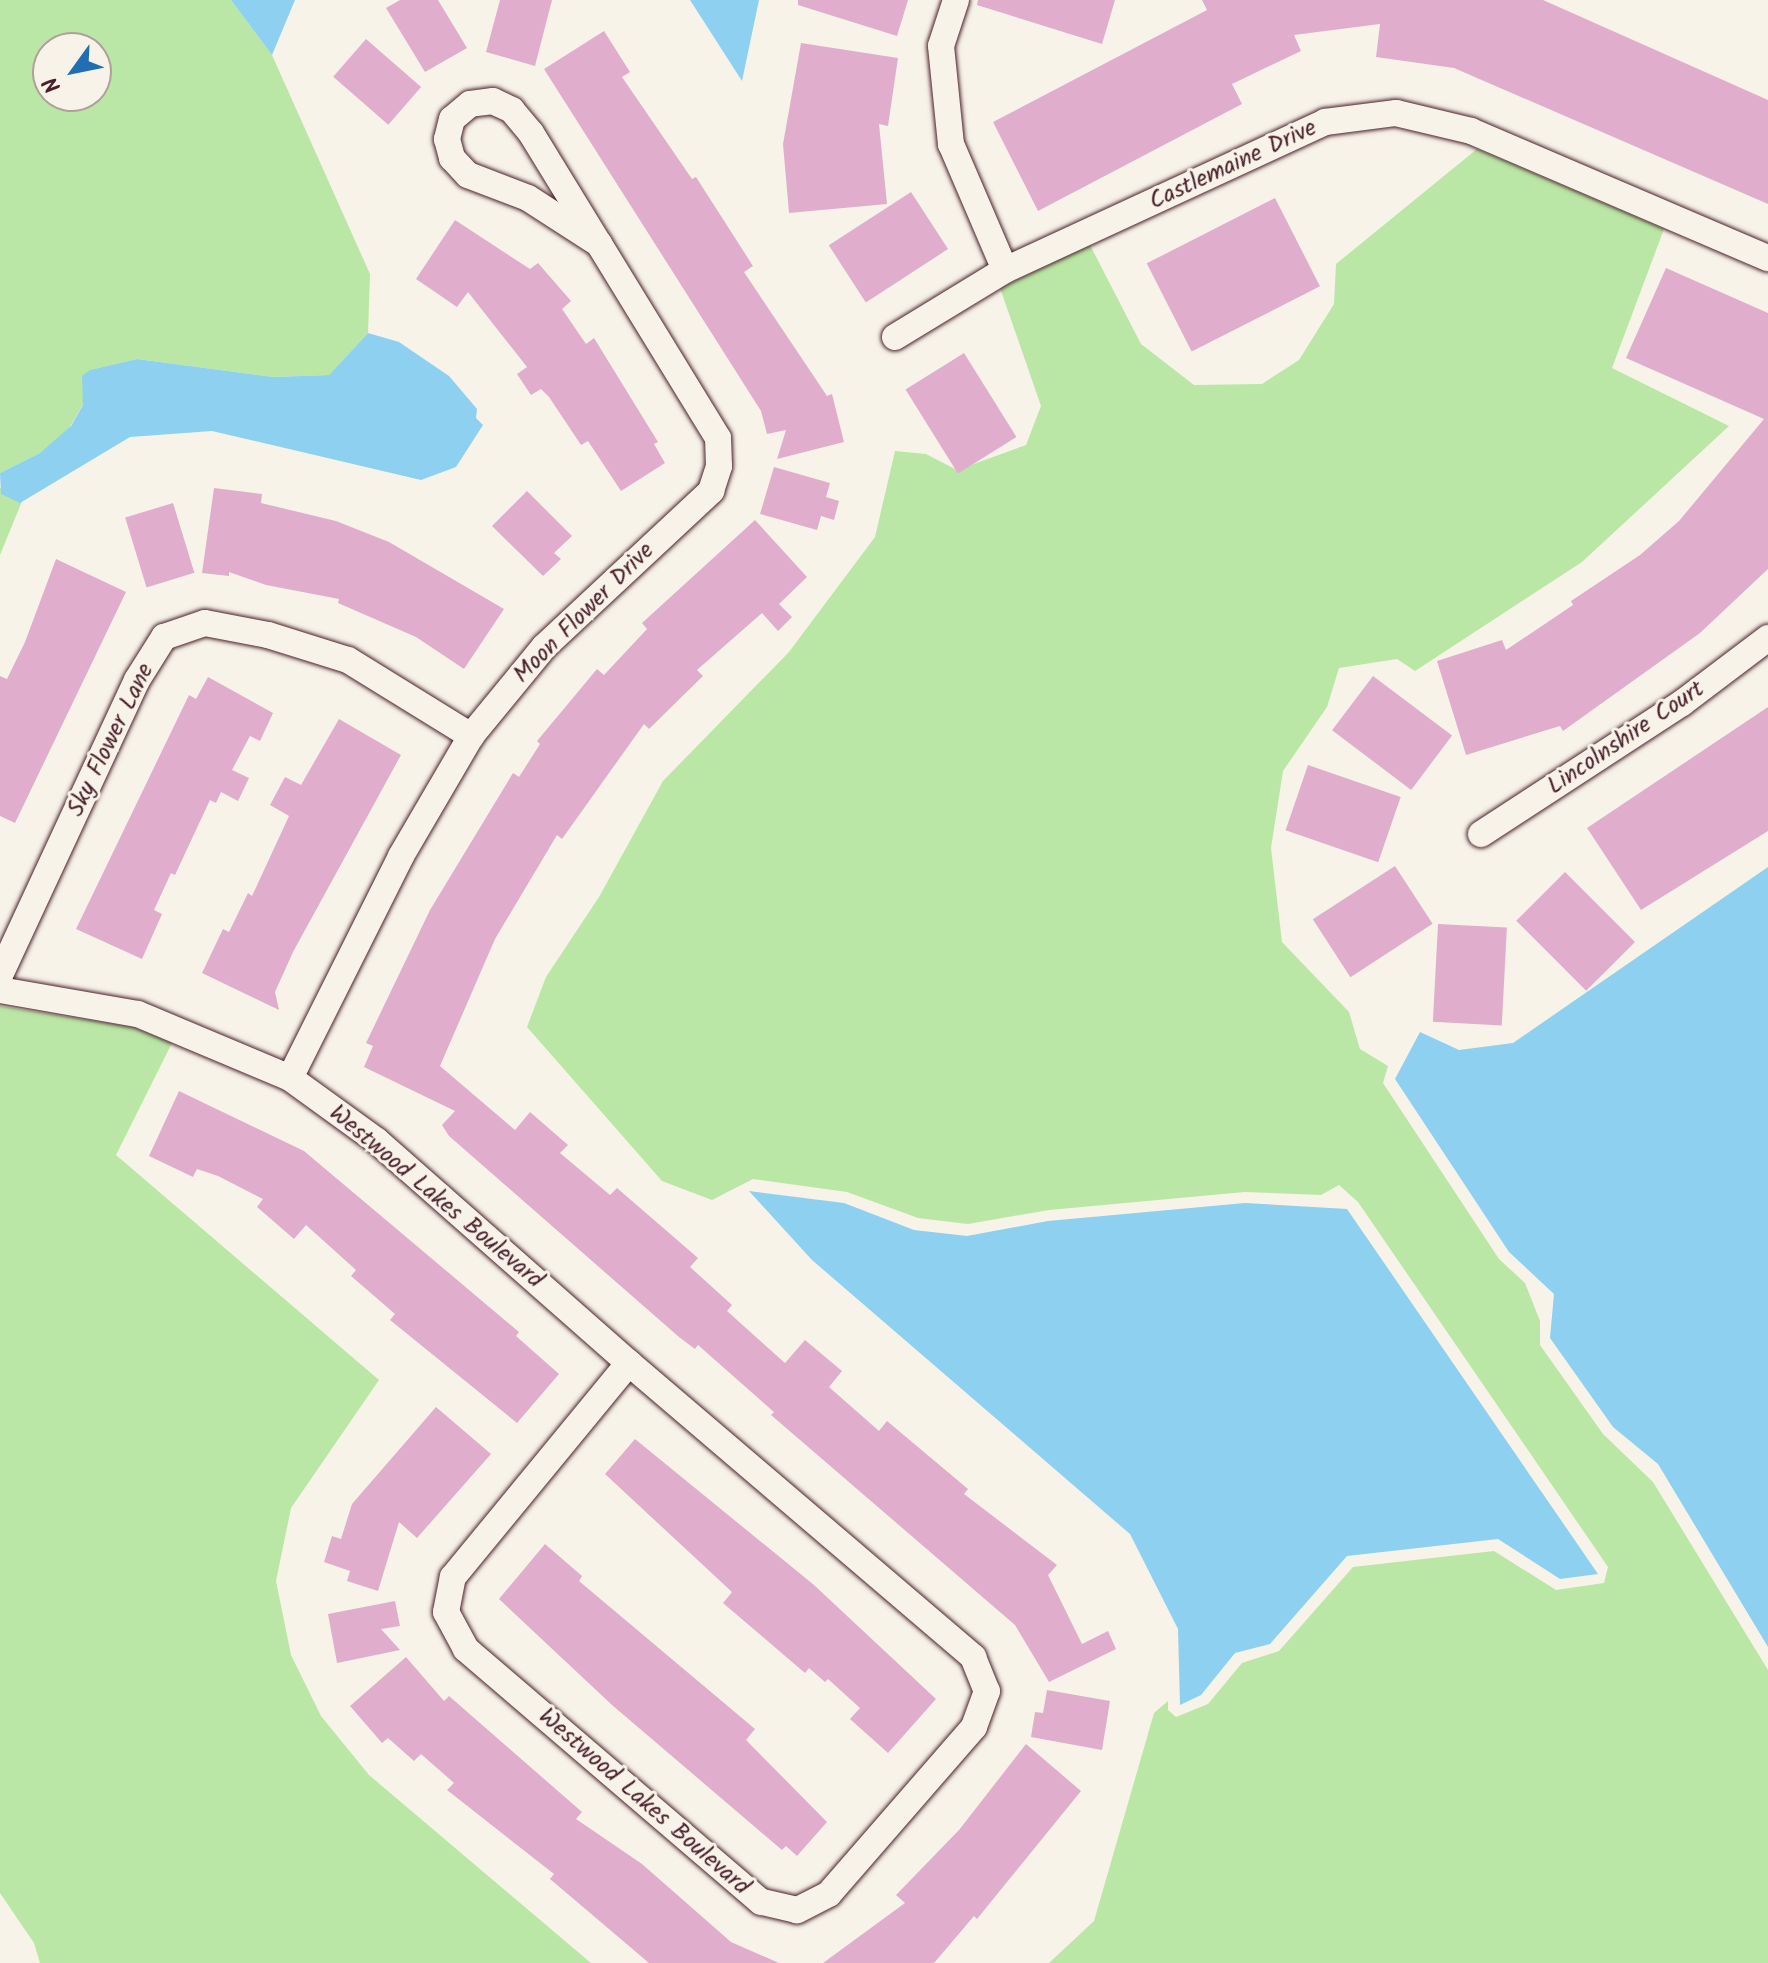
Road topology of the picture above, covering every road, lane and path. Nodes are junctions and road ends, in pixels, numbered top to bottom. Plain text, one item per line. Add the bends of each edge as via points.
1 (956, 0) edge
2 (599, 244) junction
3 (1768, 258) edge
4 (1005, 270) junction
5 (895, 337) dead end
6 (1768, 638) edge
7 (471, 736) junction
8 (1481, 834) dead end
9 (0, 975) edge
10 (0, 990) edge
11 (290, 1078) junction
12 (629, 1363) junction

1 - 4 street via 941,46 951,144
2 - 2 street, Moon Flower Drive via 528,198 468,175 452,158 447,139 452,119 470,104 493,101 512,110
2 - 7 street, Moon Flower Drive via 718,438 719,466 711,491 544,647
3 - 4 street, Castlemaine Drive via 1471,131 1396,113 1325,122
4 - 5 street, Castlemaine Drive
6 - 8 street, Lincolnshire Court via 1682,703
7 - 9 street, Sky Flower Lane via 348,660 308,647 205,623 164,637 137,680
7 - 11 street, Moon Flower Drive via 401,856
10 - 11 street, Westwood Lakes Boulevard via 138,1014
11 - 12 street, Westwood Lakes Boulevard via 377,1141
12 - 12 street, Westwood Lakes Boulevard via 973,1657 987,1691 974,1727 829,1894 797,1910 761,1902 749,1892 466,1649 446,1612 453,1577

